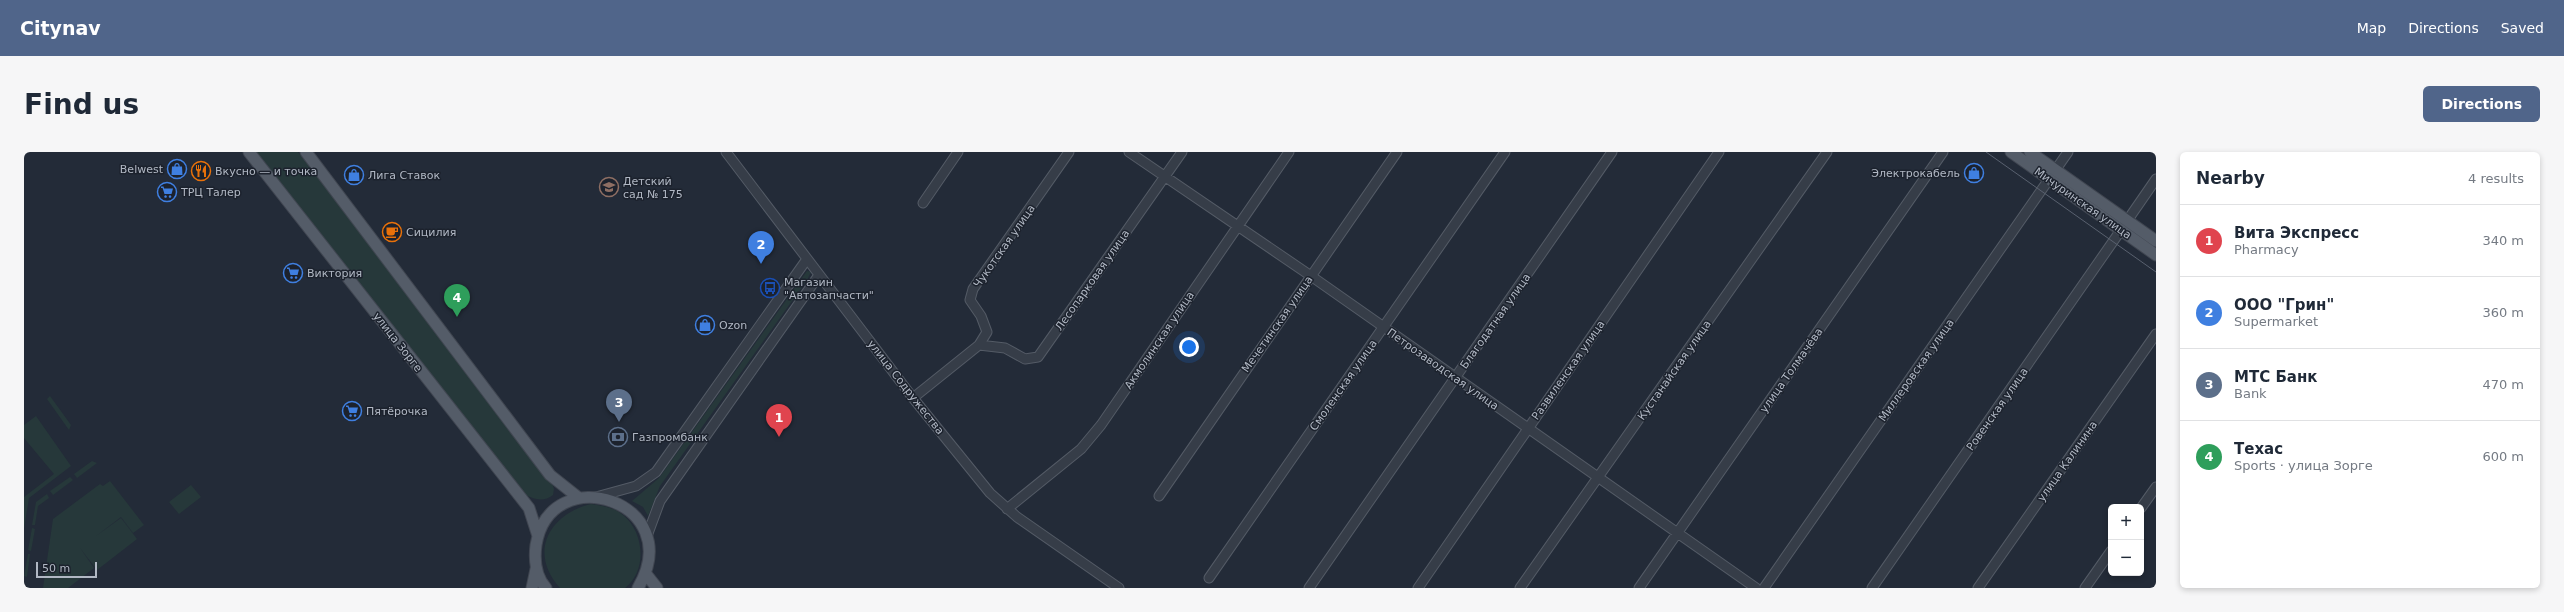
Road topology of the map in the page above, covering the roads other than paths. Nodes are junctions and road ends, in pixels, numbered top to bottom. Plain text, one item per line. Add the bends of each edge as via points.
1 (249, 152) edge
2 (306, 152) edge
3 (726, 152) edge
4 (958, 152) edge
5 (1069, 152) edge
6 (1129, 152) edge
7 (1182, 152) edge
8 (1289, 152) edge
9 (1397, 152) edge
10 (1505, 152) edge
11 (1612, 152) edge
12 (1719, 152) edge
13 (1827, 152) edge
14 (1943, 152) edge
15 (2010, 152) edge
16 (2030, 152) edge
17 (2068, 152) edge
18 (2052, 175) junction
19 (1164, 177) junction
20 (2156, 180) edge
21 (923, 203) dead end
22 (1237, 226) junction
23 (2124, 226) junction
24 (2156, 241) edge
25 (2156, 255) edge
26 (807, 259) junction
27 (819, 275) junction
28 (1310, 276) junction
29 (1383, 327) junction
30 (2156, 334) edge
31 (979, 345) junction
32 (1455, 378) junction
33 (913, 398) junction
34 (1528, 428) junction
35 (1598, 477) junction
36 (2156, 487) edge
37 (1159, 496) dead end
38 (596, 497) junction
39 (579, 498) junction
40 (2144, 504) edge
41 (1006, 509) junction
42 (1677, 533) junction
43 (538, 536) junction
44 (647, 536) junction
45 (2108, 555) edge
46 (536, 569) junction
47 (646, 574) junction
48 (1209, 578) dead end
49 (532, 588) edge
50 (546, 588) edge
51 (638, 588) edge
52 (657, 588) edge
53 (1119, 588) edge
54 (1309, 588) edge
55 (1418, 588) edge
56 (1520, 588) edge
57 (1639, 588) edge
58 (1756, 588) edge
59 (1764, 588) edge
60 (1872, 588) edge
61 (1978, 588) edge
62 (2085, 588) edge

1 - 43 main road, улица Зорге via 529,508
2 - 39 main road via 550,475
3 - 26 street, улица Содружества
4 - 21 street
5 - 31 street, Чукотская улица via 973,289 970,300 981,316 987,332
6 - 19 street, Петрозаводская улица
7 - 19 street, Лесопарковая улица
8 - 22 street, Акмолинская улица
9 - 28 street, Мечетинская улица
10 - 29 street, Смоленская улица
11 - 32 street, Благодатная улица
12 - 34 street, Развиленская улица
13 - 35 street, Кустанайская улица
14 - 42 street, улица Толмачёва
15 - 18 main road, Мичуринская улица
16 - 18 main road, Мичуринская улица
17 - 18 street, Миллеровская улица
18 - 23 main road, Мичуринская улица
18 - 59 street, Миллеровская улица
19 - 22 street, Петрозаводская улица
19 - 31 street, Лесопарковая улица via 1038,358 1025,359 1005,348
20 - 23 street, Ровенская улица
22 - 28 street, Петрозаводская улица
22 - 41 street, Акмолинская улица via 1101,425 1081,449
23 - 24 main road, Мичуринская улица
23 - 25 main road, Мичуринская улица
23 - 60 street, Ровенская улица
26 - 27 street, улица Содружества
26 - 38 street via 656,472 636,486
27 - 33 street, улица Содружества
27 - 44 street via 660,501
28 - 29 street, Петрозаводская улица
28 - 37 street, Мечетинская улица
29 - 32 street, Петрозаводская улица
29 - 48 street, Смоленская улица
30 - 61 street, улица Калинина
31 - 33 street
32 - 34 street, Петрозаводская улица
32 - 54 street, Благодатная улица
33 - 41 street, улица Содружества
34 - 35 street, Петрозаводская улица
34 - 55 street, Развиленская улица
35 - 42 street, Петрозаводская улица
35 - 56 street, Кустанайская улица
36 - 40 street
38 - 39 main road
38 - 44 main road via 613,500 628,508
39 - 43 main road via 565,503 553,512
41 - 53 street, улица Содружества
42 - 57 street, улица Толмачёва
42 - 58 street, Петрозаводская улица
43 - 46 main road
44 - 47 main road via 649,561
45 - 62 street
46 - 49 main road
46 - 50 main road
47 - 51 main road
47 - 52 main road

